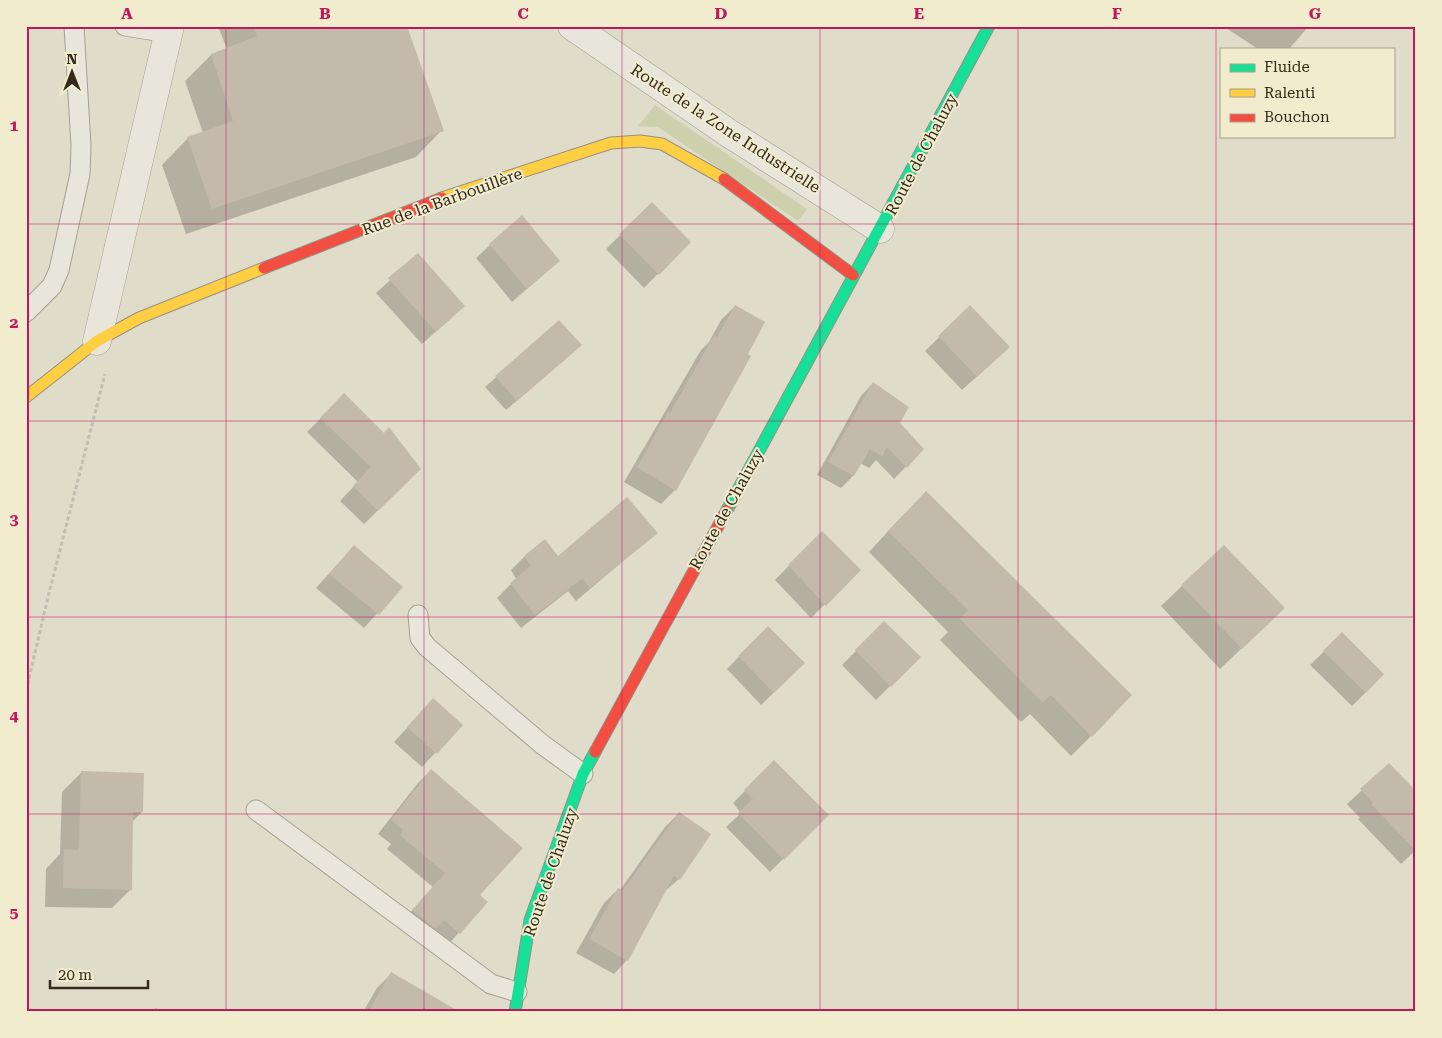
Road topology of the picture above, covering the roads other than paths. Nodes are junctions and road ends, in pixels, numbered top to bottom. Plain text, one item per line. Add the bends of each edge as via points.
1 (74, 26) edge
2 (125, 26) edge
3 (572, 26) edge
4 (989, 26) edge
5 (170, 30) edge
6 (880, 228) junction
7 (853, 275) junction
8 (26, 312) edge
9 (107, 336) junction
10 (26, 397) edge
11 (418, 615) dead end
12 (583, 774) junction
13 (256, 810) dead end
14 (517, 992) junction
15 (515, 1012) edge

1 - 8 lane via 80,174 59,270 52,286
2 - 5 lane
3 - 6 street, Route de la Zone Industrielle via 730,134
4 - 6 street, Route de Chaluzy
5 - 9 street
6 - 7 street, Route de Chaluzy
7 - 9 street, Rue de la Barbouillère via 716,174 662,144 640,141 611,143 462,190 139,318
7 - 12 street, Route de Chaluzy
9 - 10 street, Rue de la Barbouillère
11 - 12 lane via 420,638 427,648 543,745
12 - 14 street, Route de Chaluzy via 530,920
13 - 14 lane via 491,984
14 - 15 street, Route de Chaluzy

